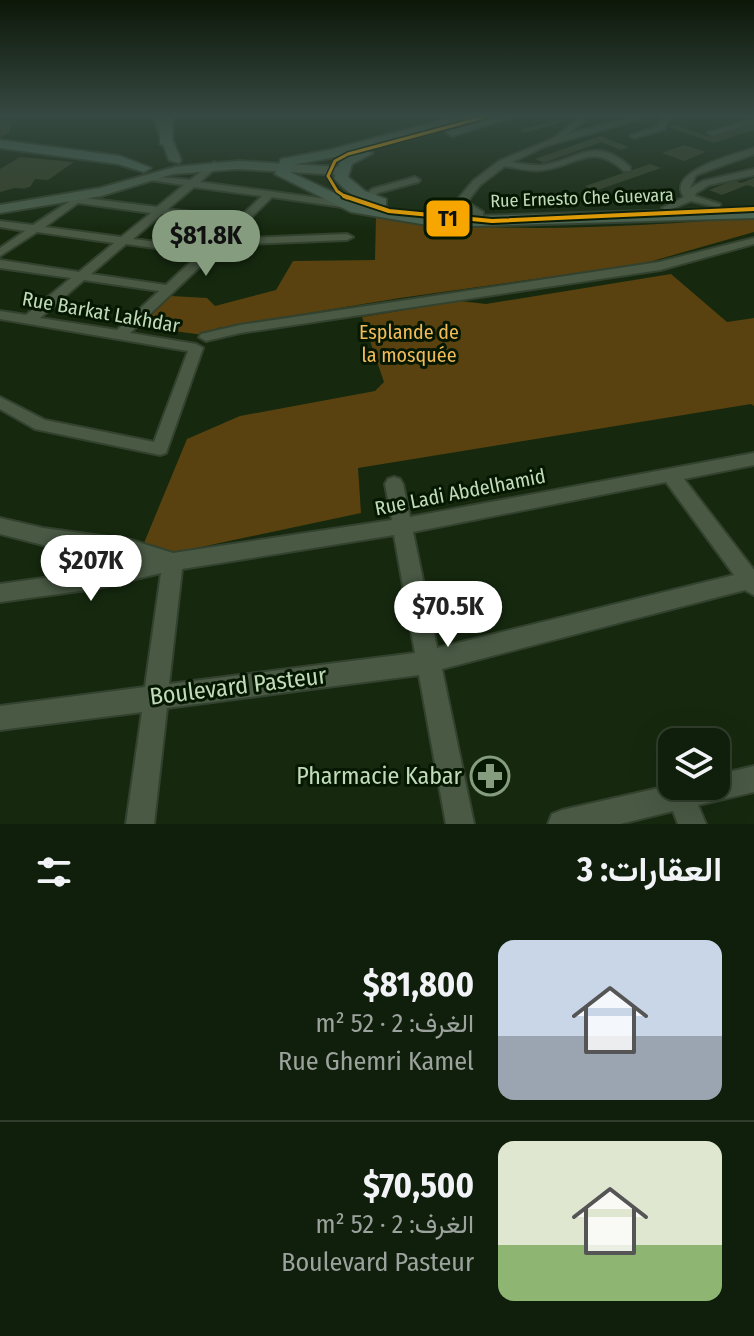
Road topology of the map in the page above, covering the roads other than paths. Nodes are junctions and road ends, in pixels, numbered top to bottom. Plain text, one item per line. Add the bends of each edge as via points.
1 (86, 155) edge
2 (159, 155) edge
3 (161, 155) edge
4 (162, 155) edge
5 (331, 155) edge
6 (361, 155) edge
7 (520, 155) edge
8 (587, 155) edge
9 (613, 155) edge
10 (742, 155) edge
11 (161, 163) junction
12 (502, 163) junction
13 (214, 165) junction
14 (294, 166) junction
15 (342, 168) junction
16 (627, 169) dead end
17 (754, 172) edge
18 (415, 180) dead end
19 (188, 185) junction
20 (269, 195) junction
21 (79, 198) junction
22 (368, 198) junction
23 (690, 198) junction
24 (461, 203) junction
25 (342, 204) junction
26 (754, 204) edge
27 (716, 206) junction
28 (667, 208) junction
29 (0, 209) edge
30 (157, 211) junction
31 (439, 211) junction
32 (754, 213) edge
33 (479, 214) junction
34 (241, 221) junction
35 (0, 224) edge
36 (35, 229) junction
37 (224, 237) junction
38 (347, 237) dead end
39 (122, 241) junction
40 (754, 243) edge
41 (208, 252) junction
42 (0, 253) edge
43 (0, 264) edge
44 (81, 276) junction
45 (168, 289) junction
46 (0, 315) edge
47 (29, 320) junction
48 (120, 335) junction
49 (201, 343) junction
50 (0, 402) edge
51 (754, 459) edge
52 (670, 474) junction
53 (394, 484) dead end
54 (0, 526) edge
55 (404, 526) junction
56 (173, 562) junction
57 (753, 582) edge
58 (0, 593) edge
59 (426, 662) junction
60 (157, 696) junction
61 (0, 718) edge
62 (754, 779) edge
63 (730, 785) edge
64 (667, 800) edge
65 (681, 800) edge
66 (140, 824) edge
67 (460, 824) edge
68 (562, 824) edge
69 (692, 824) edge

1 - 11 highway
2 - 11 main road
3 - 11 main road
4 - 11 highway
5 - 14 main road
6 - 15 main road
7 - 12 street
8 - 12 street via 541,168
9 - 16 street
10 - 23 street via 693,173 685,185
11 - 13 main road, Rue Ernesto Che Guevara
11 - 14 main road
11 - 19 street
11 - 21 main road
12 - 24 street
13 - 14 main road, Rue Ernesto Che Guevara
13 - 19 street
14 - 15 main road, Rue Ernesto Che Guevara
14 - 25 main road, Rue Ernesto Che Guevara via 288,179
15 - 22 main road via 345,183
17 - 23 street via 706,183
18 - 22 street via 375,191
19 - 20 street
19 - 30 street
20 - 25 street
20 - 34 street
21 - 29 main road
21 - 30 street
21 - 36 street
22 - 31 main road, Rue Ernesto Che Guevara
23 - 27 street
23 - 28 street
24 - 31 street
24 - 33 street
25 - 32 main road, Rue Ernesto Che Guevara via 439,222
26 - 27 main road, Rue Ernesto Che Guevara
27 - 28 main road, Rue Ernesto Che Guevara
28 - 33 main road, Rue Ernesto Che Guevara
30 - 34 street
30 - 39 street
31 - 33 main road, Rue Ernesto Che Guevara
34 - 37 street
35 - 36 street
36 - 39 street
36 - 42 street
37 - 38 street
37 - 41 street
39 - 41 street
39 - 44 street
40 - 49 street via 660,266 240,329
41 - 45 street
43 - 44 street
44 - 45 street
44 - 47 street
45 - 48 street
46 - 47 street, Rue Barkat Lakhdar
47 - 48 street, Rue Barkat Lakhdar
48 - 49 street, Rue Barkat Lakhdar
49 - 50 street via 160,449 37,424
51 - 52 street, Rue Ladi Abdelhamid
52 - 55 street, Rue Ladi Abdelhamid
52 - 57 street
53 - 55 street
54 - 56 street via 142,551
55 - 56 street, Rue Ladi Abdelhamid
55 - 59 street
56 - 58 street, Rue Ladi Abdelhamid
56 - 60 street
57 - 59 street, Boulevard Pasteur
59 - 60 street, Boulevard Pasteur
59 - 67 street
60 - 61 street, Boulevard Pasteur
60 - 66 street
62 - 63 street
64 - 68 street
65 - 69 street

